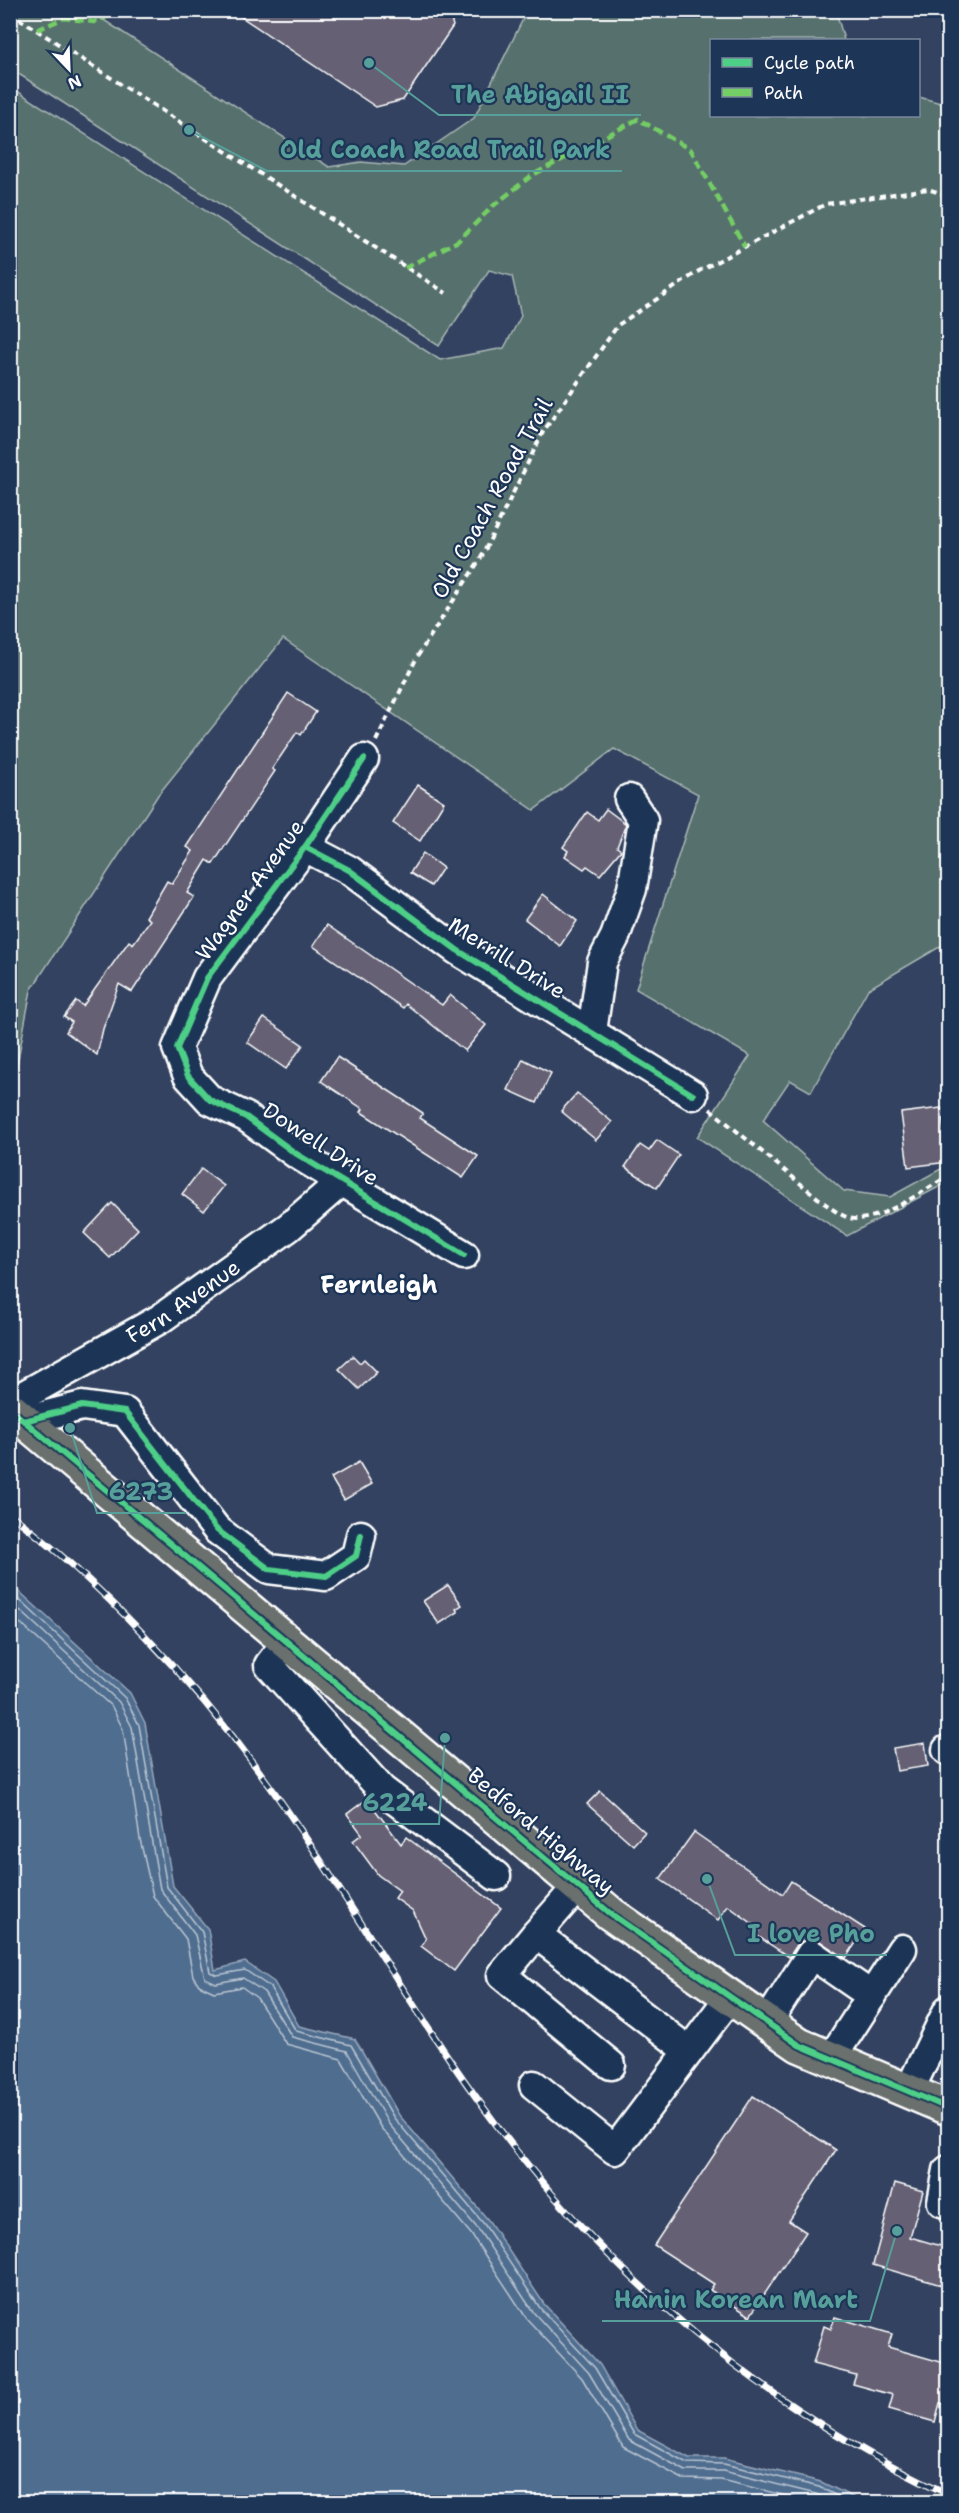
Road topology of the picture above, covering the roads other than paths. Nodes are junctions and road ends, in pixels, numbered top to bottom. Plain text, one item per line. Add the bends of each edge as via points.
1 (364, 759) road end
2 (629, 799) dead end
3 (305, 847) junction
4 (592, 1032) junction
5 (177, 1048) joint
6 (693, 1095) road end
7 (342, 1181) junction
8 (464, 1255) dead end
9 (15, 1411) edge
10 (361, 1535) dead end
11 (287, 1642) junction
12 (496, 1876) dead end
13 (578, 1886) junction
14 (536, 1934) junction
15 (902, 1949) dead end
16 (872, 1996) junction
17 (730, 1997) junction
18 (948, 2010) edge
19 (767, 2023) junction
20 (689, 2051) junction
21 (831, 2059) junction
22 (611, 2065) dead end
23 (534, 2085) dead end
24 (909, 2091) junction
25 (948, 2108) edge
26 (948, 2170) edge
27 (948, 2204) edge

1 - 3 street, Wagner Avenue
2 - 4 street via 643,820 632,889 602,962
3 - 4 street, Merrill Drive via 349,870 457,950
3 - 5 street, Wagner Avenue via 207,978
4 - 6 street, Merrill Drive
5 - 7 street, Dowell Drive via 188,1076 210,1100 246,1117
7 - 8 street, Dowell Drive
7 - 9 street, Fern Avenue via 290,1227 160,1319
9 - 10 street via 82,1406 125,1412 218,1530 269,1569 326,1576 356,1556
9 - 11 main road, Bedford Highway
11 - 12 street via 269,1665 382,1790
11 - 13 main road, Bedford Highway
13 - 14 street
13 - 17 main road, Bedford Highway via 611,1914
14 - 20 street
14 - 22 street via 502,1975
15 - 16 street
16 - 19 street via 811,1954
16 - 21 street
17 - 19 main road, Bedford Highway
17 - 20 street
18 - 24 street
19 - 21 main road, Bedford Highway via 799,2045
20 - 23 street via 615,2150
21 - 24 main road, Bedford Highway
24 - 25 main road, Bedford Highway
26 - 27 street via 942,2202

